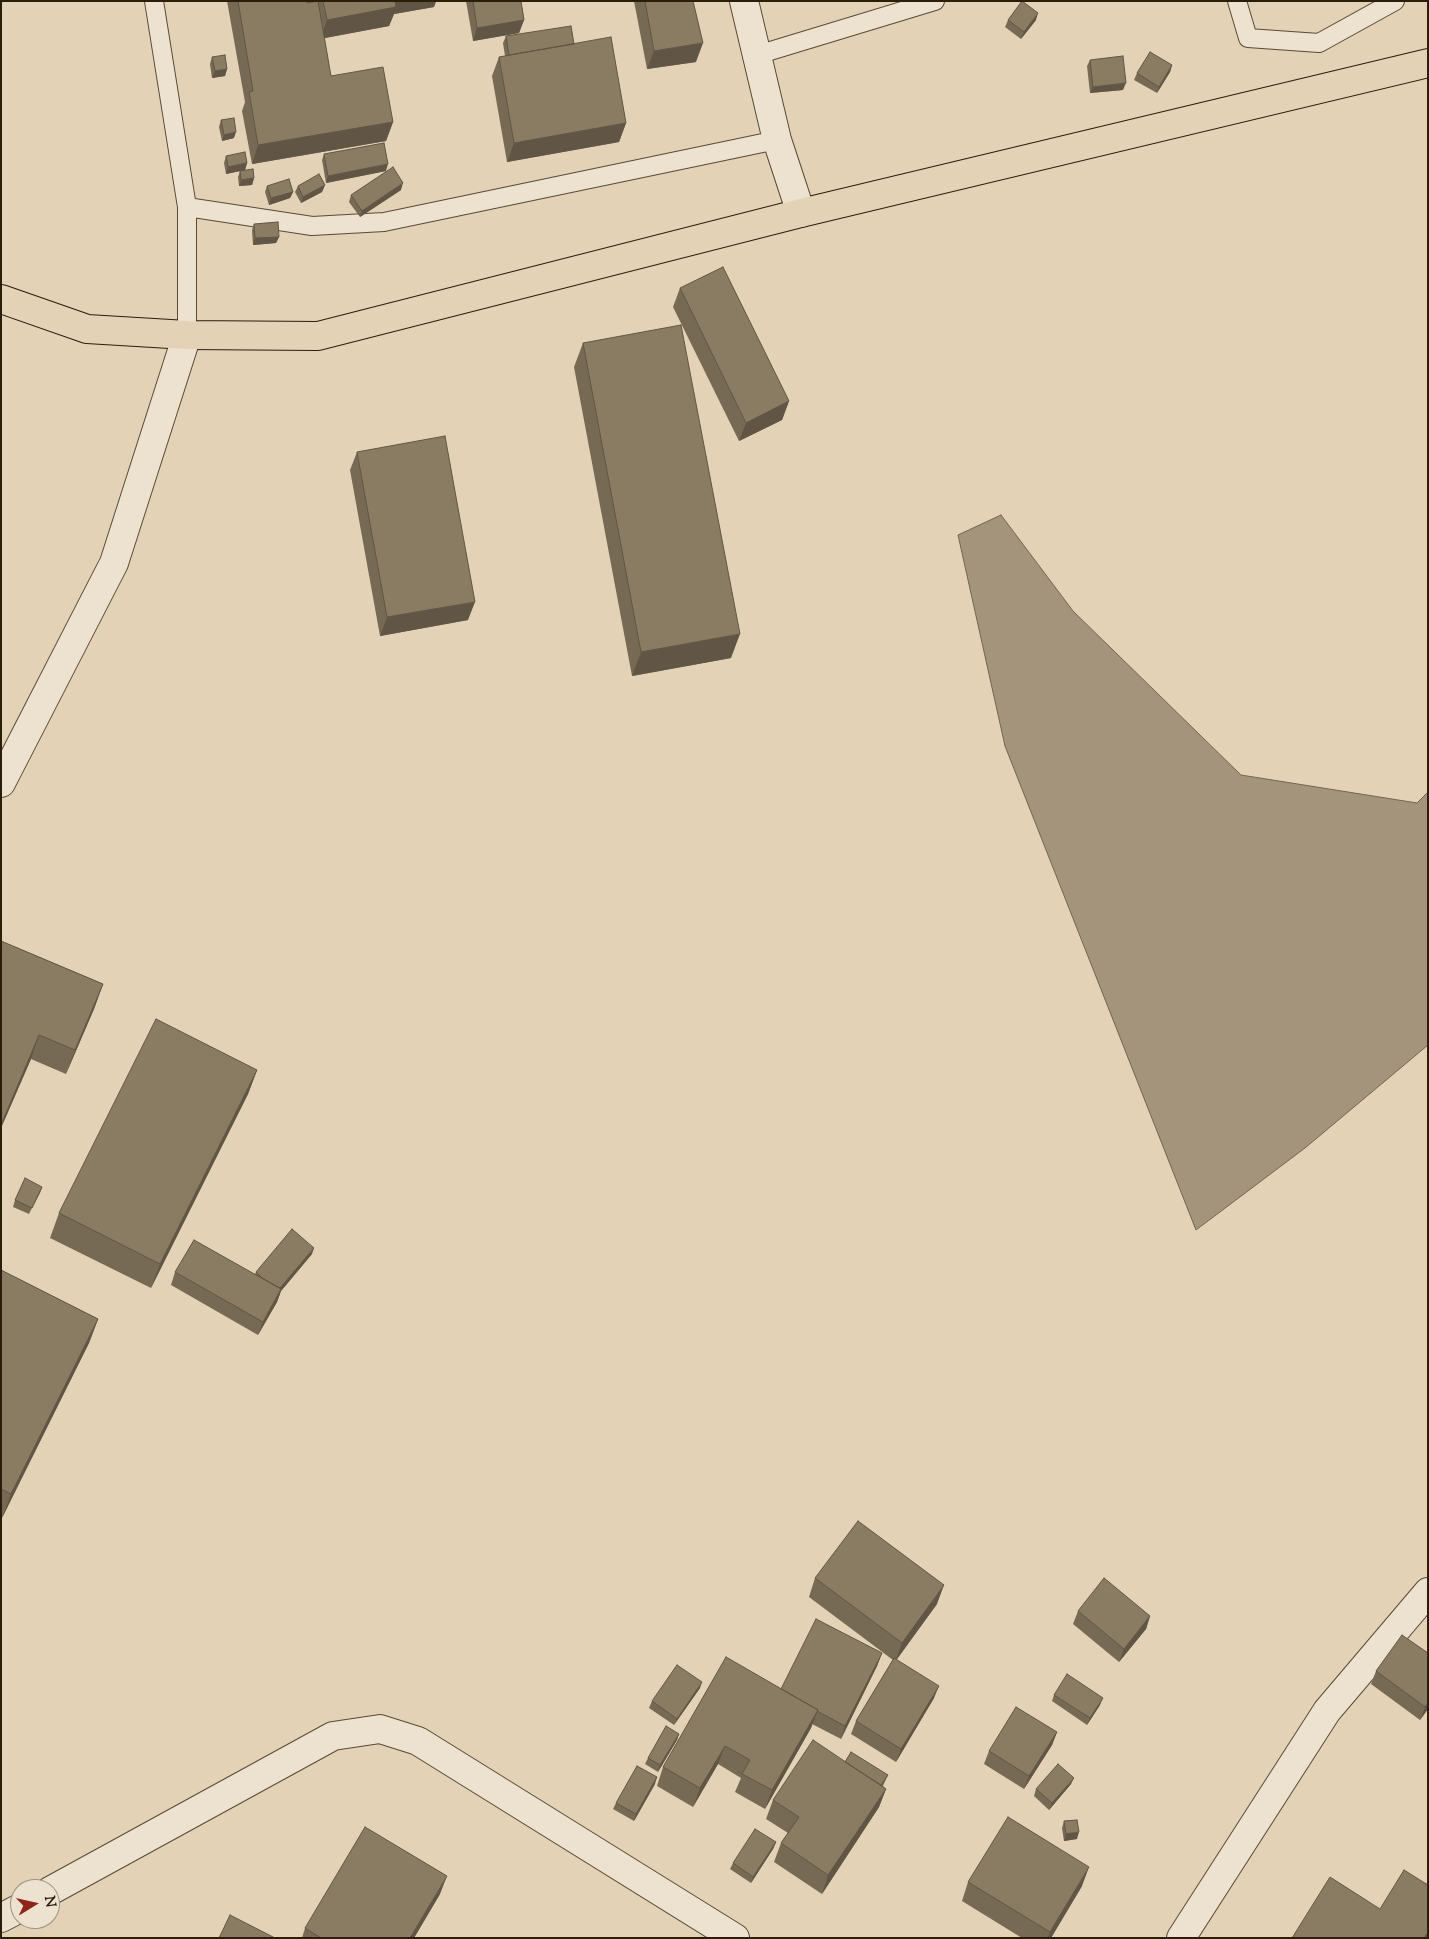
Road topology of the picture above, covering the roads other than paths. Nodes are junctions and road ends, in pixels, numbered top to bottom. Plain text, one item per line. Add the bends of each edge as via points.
1 (154, 1) edge
2 (744, 1) edge
3 (935, 1) edge
4 (1237, 1) edge
5 (1395, 1) edge
6 (757, 55) junction
7 (1428, 62) edge
8 (777, 140) junction
9 (187, 207) junction
10 (801, 212) junction
11 (1, 300) edge
12 (187, 335) junction
13 (1, 783) edge
14 (1428, 1592) edge
15 (60, 1886) edge
16 (735, 1938) edge
17 (1181, 1938) edge

1 - 9 lane
2 - 6 street
3 - 6 lane
4 - 5 lane via 1248,38 1319,43
6 - 8 street
7 - 10 highway
8 - 9 lane via 384,222 312,226
8 - 10 street
9 - 12 lane
10 - 12 highway via 318,336
11 - 12 highway via 87,329
12 - 13 street via 114,563
14 - 17 street via 1327,1711
15 - 16 street via 333,1736 380,1729 418,1741

